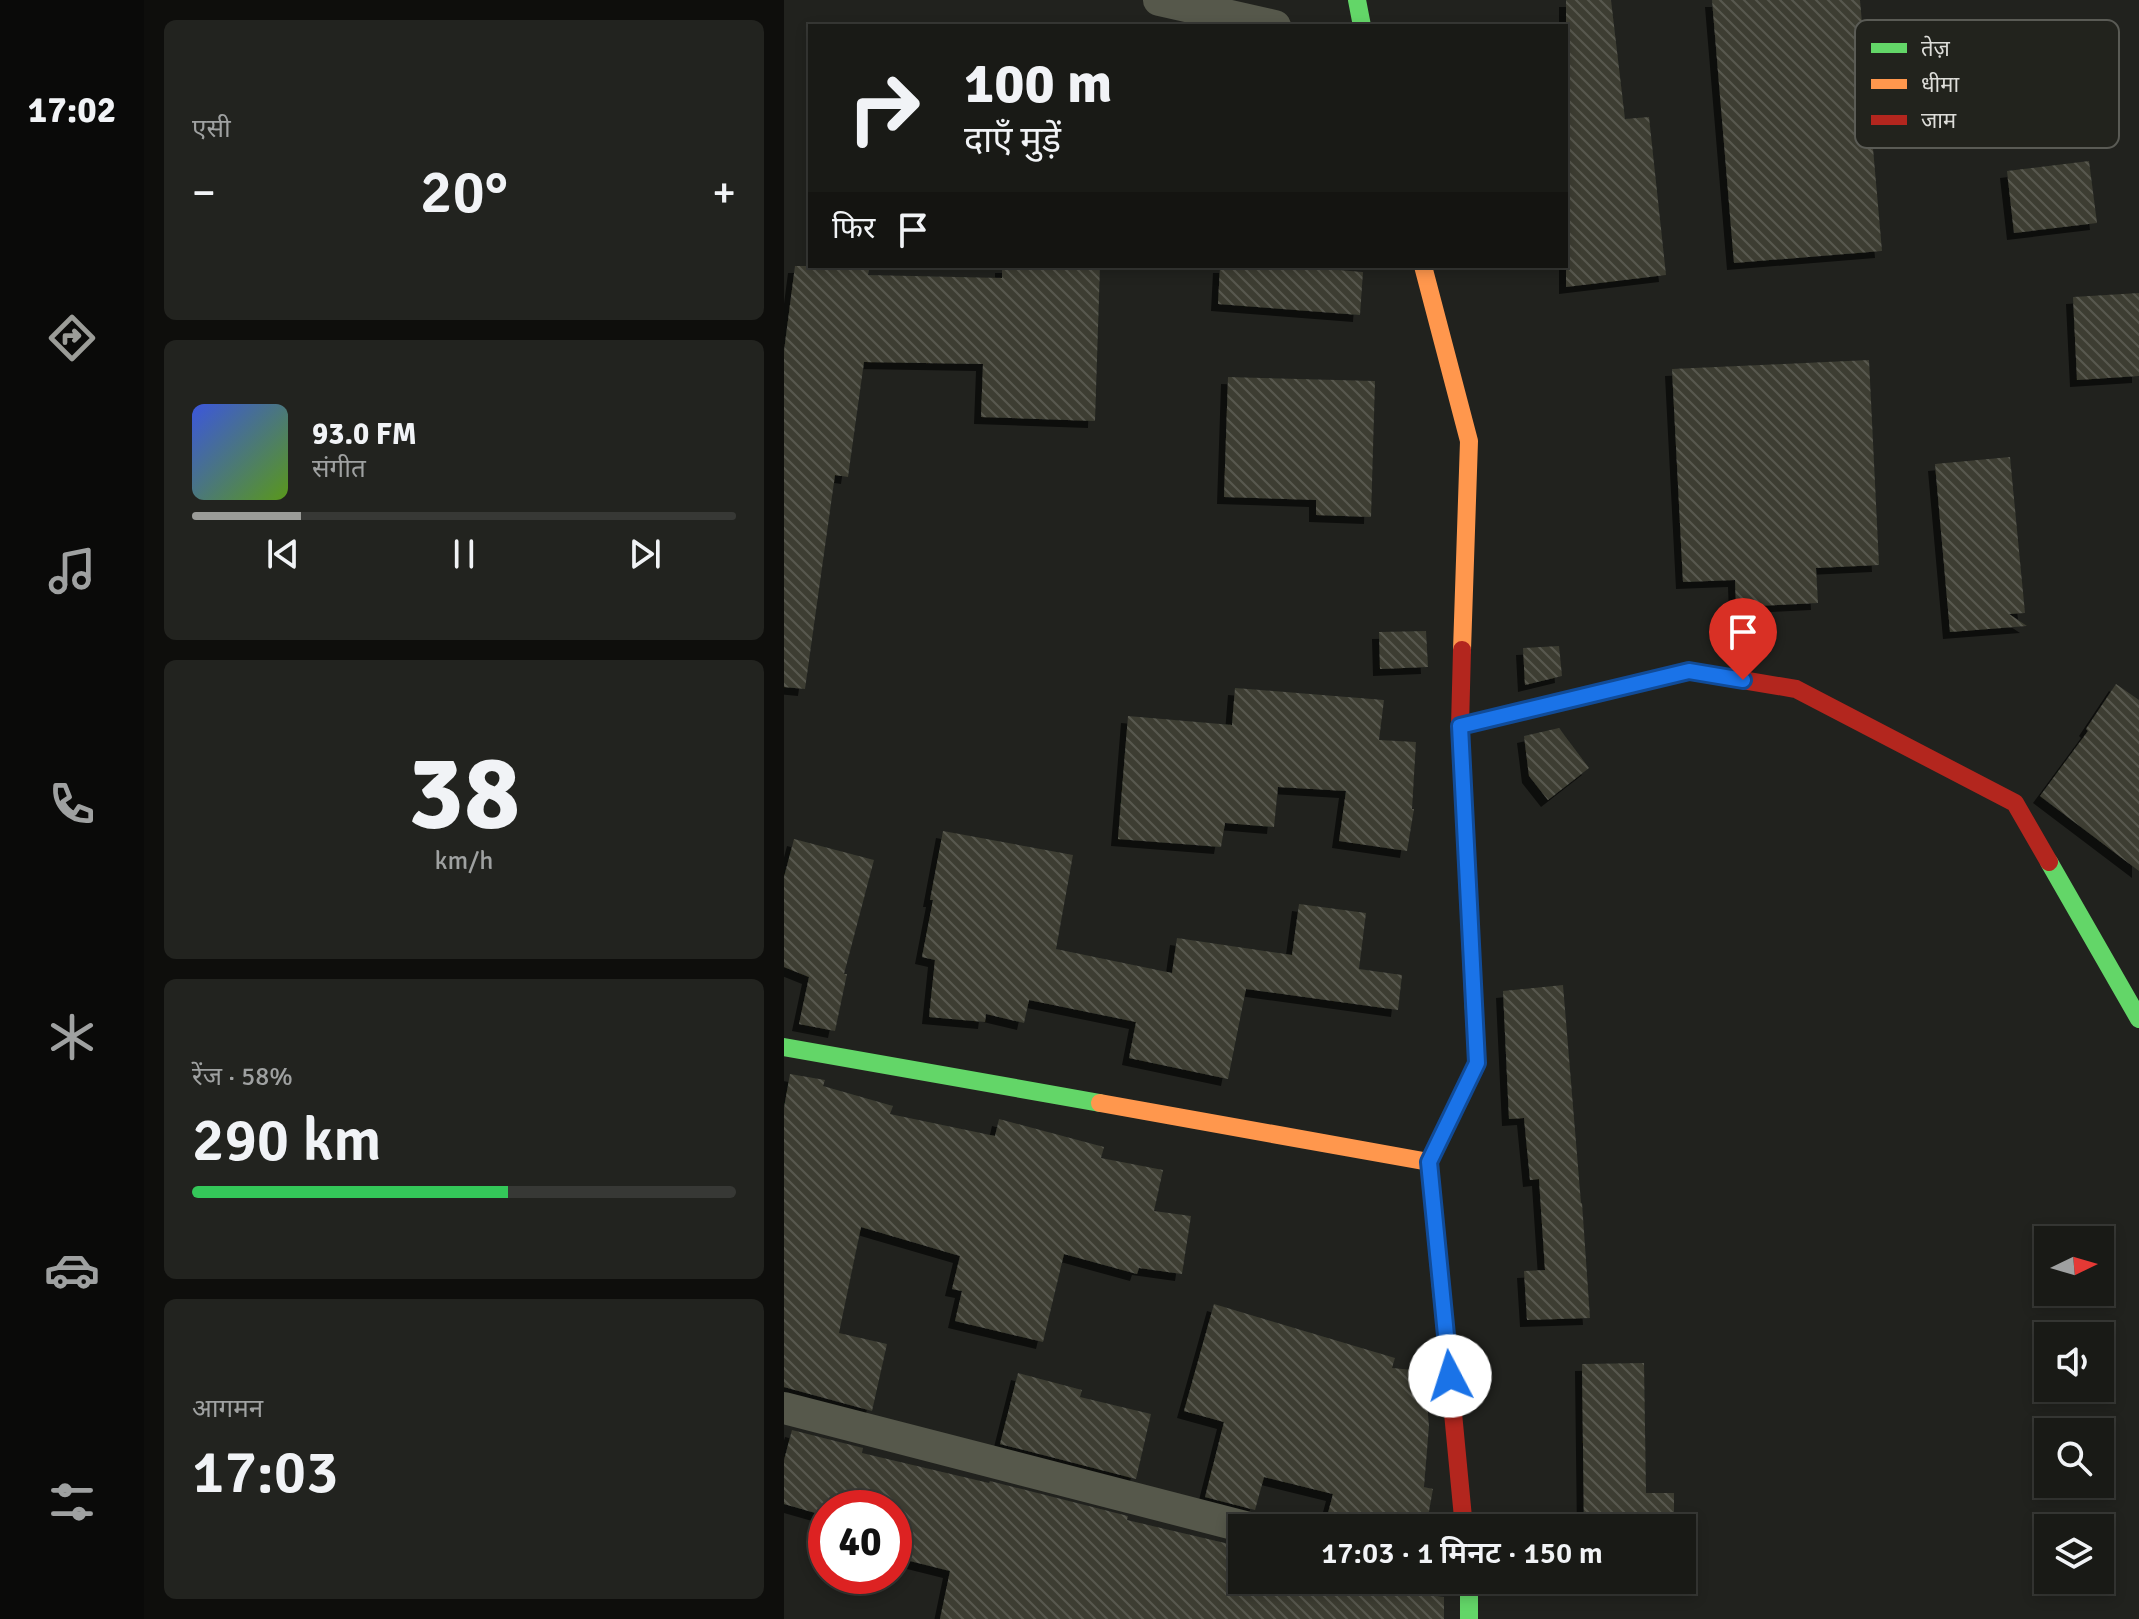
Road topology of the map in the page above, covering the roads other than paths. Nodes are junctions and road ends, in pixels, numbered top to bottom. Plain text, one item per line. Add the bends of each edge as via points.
1 (1159, 0) edge
2 (1357, 0) edge
3 (1266, 24) edge
4 (1362, 24) edge
5 (1424, 268) edge
6 (1460, 726) junction
7 (2139, 1019) edge
8 (784, 1047) edge
9 (1429, 1162) junction
10 (784, 1408) edge
11 (1463, 1514) edge
12 (1228, 1523) edge
13 (1465, 1594) edge
14 (1469, 1619) edge

1 - 3 street
2 - 4 street
5 - 6 street via 1469,441
6 - 7 street via 1689,671 1796,689 2015,803
6 - 9 street via 1477,1063
8 - 9 street
9 - 11 street
10 - 12 street
13 - 14 street

